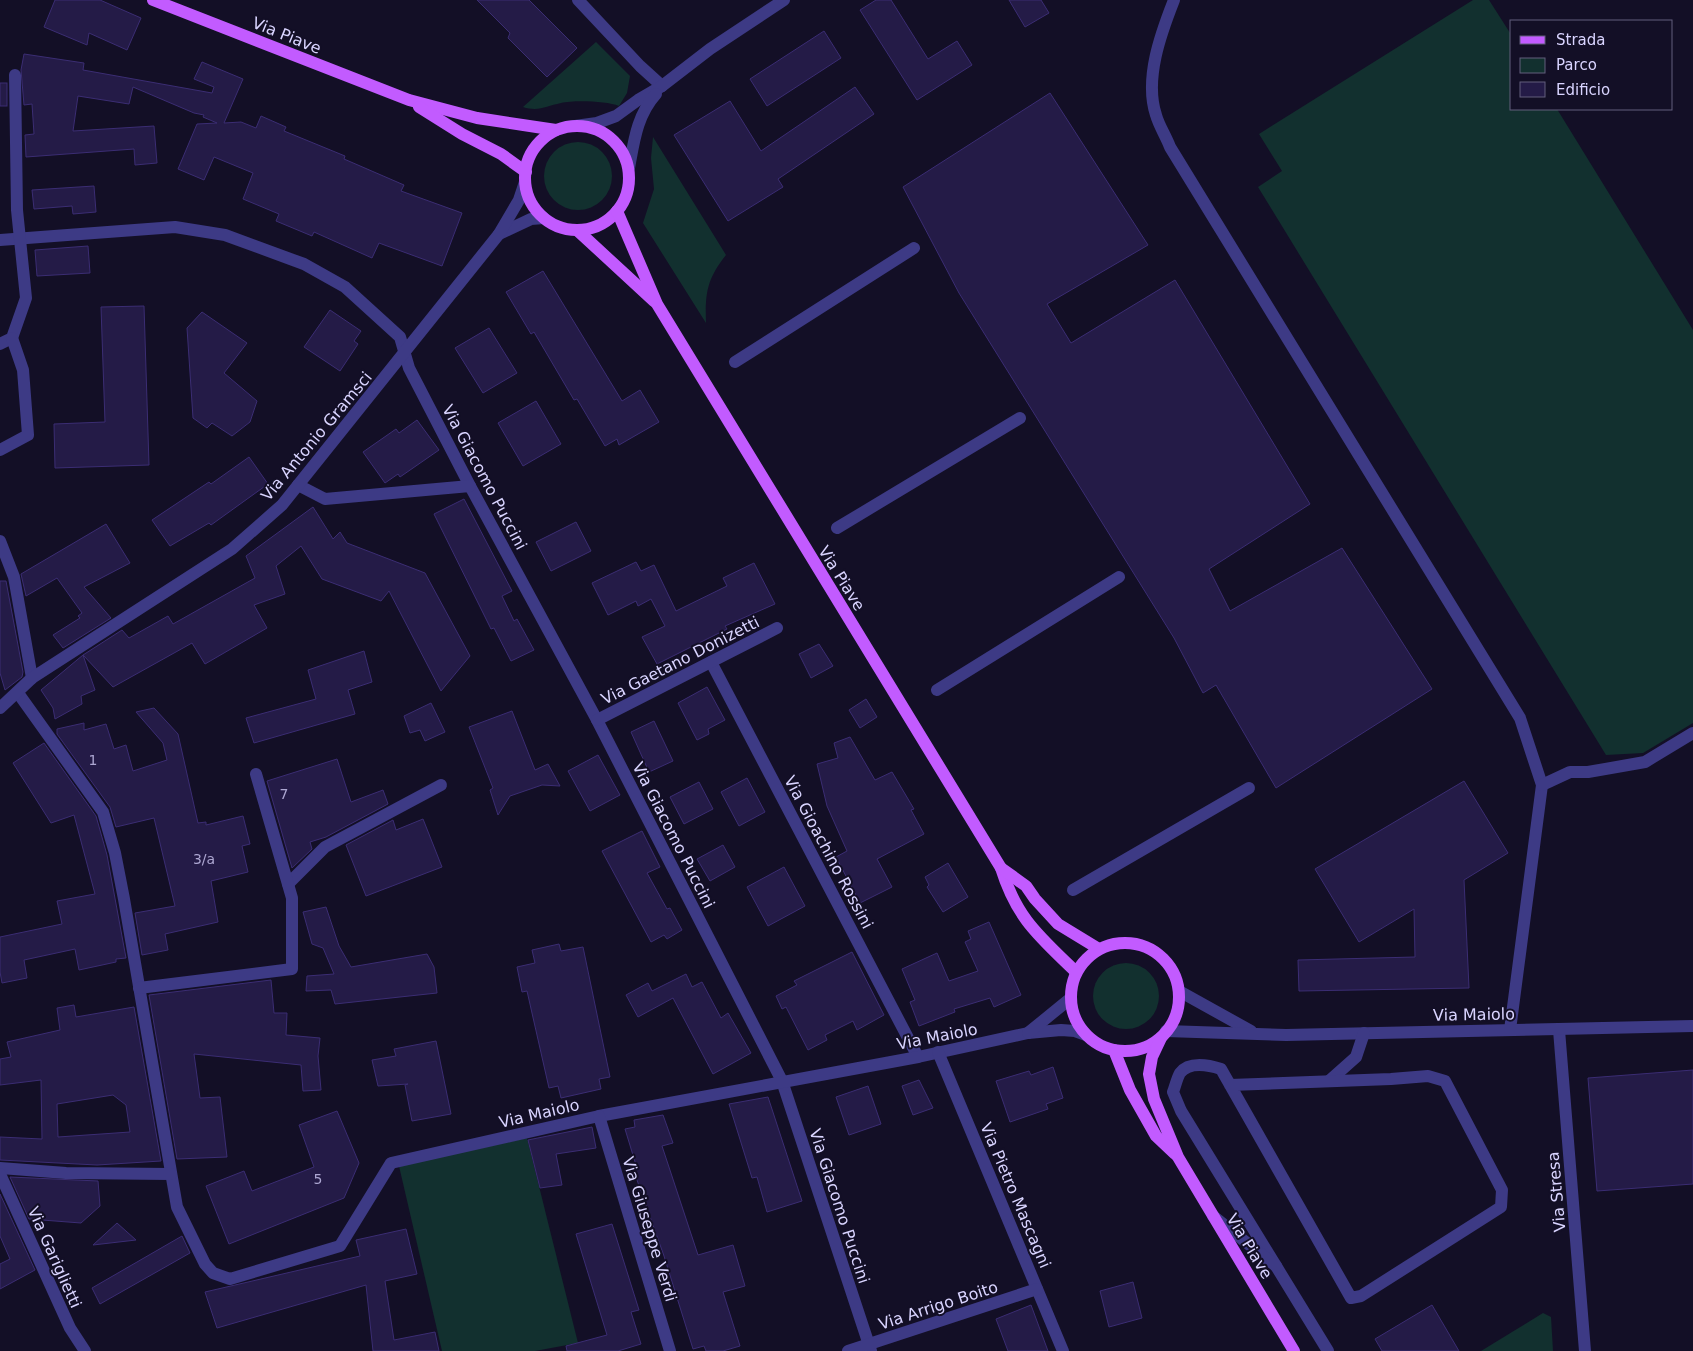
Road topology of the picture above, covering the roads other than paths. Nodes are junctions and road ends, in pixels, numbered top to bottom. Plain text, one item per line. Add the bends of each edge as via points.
1 (153, 0) edge
2 (578, 0) edge
3 (784, 0) edge
4 (1174, 0) edge
5 (15, 75) dead end
6 (662, 86) junction
7 (408, 100) junction
8 (575, 126) junction
9 (556, 130) junction
10 (629, 168) junction
11 (526, 177) junction
12 (617, 211) junction
13 (544, 218) junction
14 (577, 230) junction
15 (499, 234) junction
16 (0, 240) edge
17 (20, 240) junction
18 (914, 248) dead end
19 (657, 304) junction
20 (12, 338) junction
21 (0, 344) edge
22 (405, 352) junction
23 (735, 362) dead end
24 (1020, 418) dead end
25 (0, 450) edge
26 (298, 485) junction
27 (470, 486) junction
28 (837, 528) dead end
29 (0, 541) edge
30 (1118, 578) dead end
31 (777, 628) dead end
32 (711, 662) junction
33 (32, 678) junction
34 (937, 690) dead end
35 (18, 693) junction
36 (0, 708) edge
37 (597, 720) junction
38 (1693, 733) edge
39 (256, 774) dead end
40 (1542, 784) junction
41 (441, 785) dead end
42 (1249, 788) dead end
43 (1001, 868) junction
44 (288, 884) junction
45 (1073, 890) dead end
46 (1099, 949) junction
47 (1076, 972) junction
48 (139, 988) junction
49 (1179, 991) junction
50 (1071, 998) junction
51 (1693, 1026) edge
52 (1510, 1030) junction
53 (1559, 1030) junction
54 (1028, 1033) junction
55 (1256, 1033) junction
56 (1364, 1033) junction
57 (1164, 1034) junction
58 (1086, 1035) junction
59 (1114, 1050) junction
60 (938, 1052) junction
61 (918, 1057) junction
62 (782, 1082) junction
63 (1329, 1082) junction
64 (1230, 1085) junction
65 (599, 1116) junction
66 (1178, 1158) junction
67 (0, 1168) edge
68 (0, 1174) edge
69 (171, 1174) junction
70 (1213, 1216) junction
71 (1276, 1266) junction
72 (1037, 1289) junction
73 (870, 1348) edge
74 (85, 1351) edge
75 (670, 1351) edge
76 (848, 1351) edge
77 (1063, 1351) edge
78 (1294, 1351) edge
79 (1328, 1351) edge
80 (1585, 1351) edge

1 - 7 main road, Via Piave
2 - 6 street
3 - 6 street via 710,49
4 - 40 street via 1160,35 1152,75 1155,113 1170,147 1520,718
5 - 17 street
6 - 8 street via 616,116
6 - 10 street via 644,107
7 - 9 main road, Via Piave via 477,118
7 - 11 main road, Via Piave via 501,154
8 - 9 main road
8 - 10 main road via 590,127 610,138 624,154
9 - 11 main road via 532,152
10 - 12 main road via 625,198
11 - 13 main road via 528,195
11 - 15 street, Via Antonio Gramsci via 519,200
12 - 14 main road via 592,228
12 - 19 main road, Via Piave
13 - 14 main road
13 - 15 street, Via Antonio Gramsci via 531,219
14 - 19 main road, Via Piave
15 - 22 street, Via Antonio Gramsci
16 - 17 street, Via Giacomo Puccini
17 - 20 street via 26,298
17 - 22 street, Via Giacomo Puccini via 175,227 225,235 304,264 345,287 400,337
18 - 23 street
19 - 43 main road, Via Piave
20 - 21 street
20 - 25 street via 23,370 28,435
22 - 26 street, Via Antonio Gramsci
22 - 27 street, Via Giacomo Puccini
24 - 28 street
26 - 27 street via 325,499
26 - 33 street, Via Antonio Gramsci via 282,505 232,549
27 - 37 street, Via Giacomo Puccini
29 - 33 street via 14,577
30 - 34 street
31 - 32 street, Via Gaetano Donizetti
32 - 37 street, Via Gaetano Donizetti
32 - 61 street, Via Gioachino Rossini
33 - 35 street, Via Antonio Gramsci
35 - 36 street, Via Antonio Gramsci
35 - 48 street, Via Maiolo via 103,812 115,853
37 - 62 street, Via Giacomo Puccini
38 - 40 street via 1645,762 1570,772
39 - 44 street
40 - 52 street
41 - 44 street via 324,847
42 - 45 street
43 - 46 main road, Via Piave via 1026,886 1058,924
43 - 47 main road, Via Piave via 1020,913
44 - 48 street via 292,898 292,969
46 - 47 main road
46 - 49 main road via 1118,943 1135,944 1151,950 1169,966
47 - 50 main road
48 - 69 street, Via Maiolo
49 - 55 street, Via Maiolo
49 - 57 main road via 1178,1008
50 - 54 street, Via Maiolo
50 - 58 main road via 1076,1022
51 - 53 street, Via Maiolo
52 - 53 street, Via Maiolo
52 - 56 street, Via Maiolo
53 - 80 street, Via Stresa
54 - 58 street, Via Maiolo via 1061,1030
54 - 60 street, Via Maiolo
55 - 56 street, Via Maiolo
55 - 57 street, Via Maiolo
56 - 63 street via 1356,1057
57 - 59 main road via 1138,1049
57 - 66 main road, Via Piave via 1152,1057 1150,1088
58 - 59 main road via 1099,1045
59 - 66 main road, Via Piave via 1130,1090 1156,1136
60 - 61 street, Via Maiolo
60 - 72 street, Via Pietro Mascagni
61 - 62 street, Via Maiolo
62 - 65 street, Via Maiolo
62 - 73 street, Via Giacomo Puccini
63 - 64 street
63 - 64 street via 1428,1076 1445,1081 1502,1190 1501,1207 1361,1296 1351,1298
64 - 71 street via 1221,1069 1208,1065 1192,1066 1180,1073 1173,1092
65 - 69 street, Via Maiolo via 391,1163 340,1246 230,1279 213,1273 206,1264 177,1207
65 - 75 street, Via Giuseppe Verdi
66 - 70 main road, Via Piave
67 - 69 street via 66,1173
68 - 74 street, Via Gariglietti via 70,1328
70 - 71 street
70 - 78 main road, Via Piave
71 - 79 street
72 - 73 street, Via Arrigo Boito
72 - 77 street, Via Pietro Mascagni
73 - 76 street, Via Arrigo Boito

